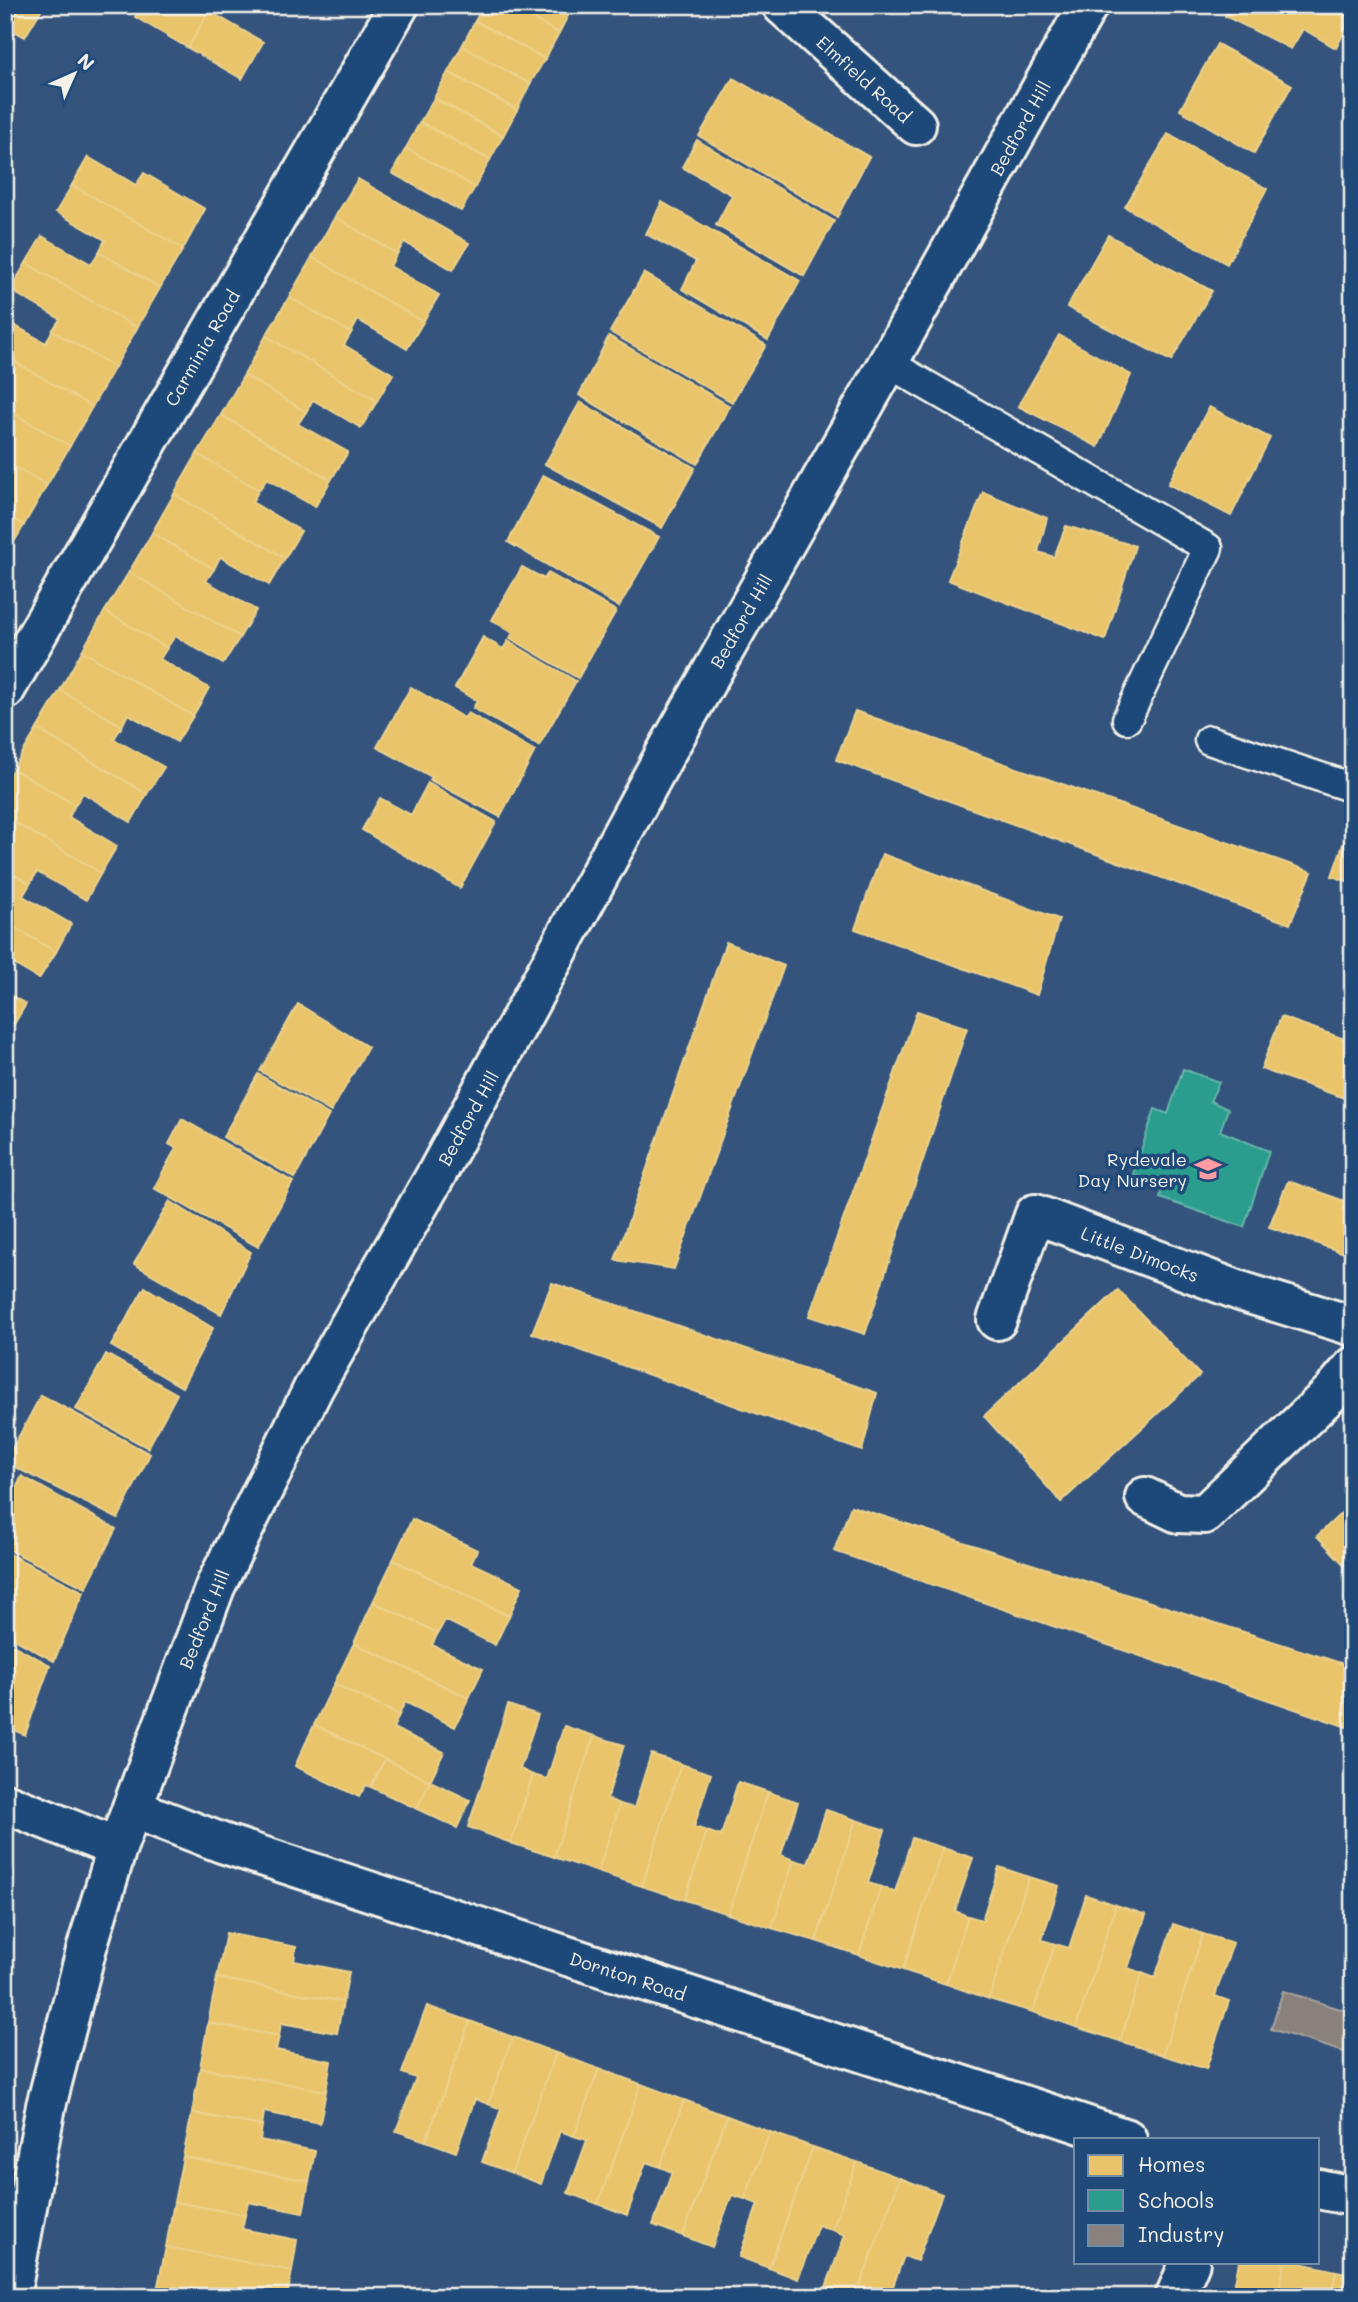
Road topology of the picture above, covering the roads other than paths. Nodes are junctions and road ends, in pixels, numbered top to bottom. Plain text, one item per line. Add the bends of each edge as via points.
1 (399, 5) edge
2 (1088, 5) edge
3 (784, 6) edge
4 (916, 125) dead end
5 (888, 363) junction
6 (5, 690) edge
7 (1127, 719) dead end
8 (1209, 740) dead end
9 (1353, 788) edge
10 (997, 1320) dead end
11 (1353, 1326) edge
12 (1353, 1367) edge
13 (1145, 1497) dead end
14 (5, 1803) edge
15 (132, 1808) junction
16 (117, 1848) junction
17 (1124, 2138) edge
18 (1320, 2189) edge
19 (1353, 2196) edge
20 (1190, 2264) edge
21 (10, 2281) edge
22 (1175, 2297) edge

1 - 6 street, Carminia Road
2 - 5 street, Bedford Hill
3 - 4 street, Elmfield Road
5 - 7 lane via 1208,548
5 - 15 street, Bedford Hill via 314,1387 215,1587
8 - 9 lane
10 - 11 street, Little Dimocks via 1035,1214 1240,1291
12 - 13 street via 1205,1514 1178,1513
14 - 16 street
15 - 16 street, Bedford Hill
15 - 17 street, Dornton Road via 235,1847
16 - 21 street, Bedford Hill via 46,2106
18 - 19 street
20 - 22 street

